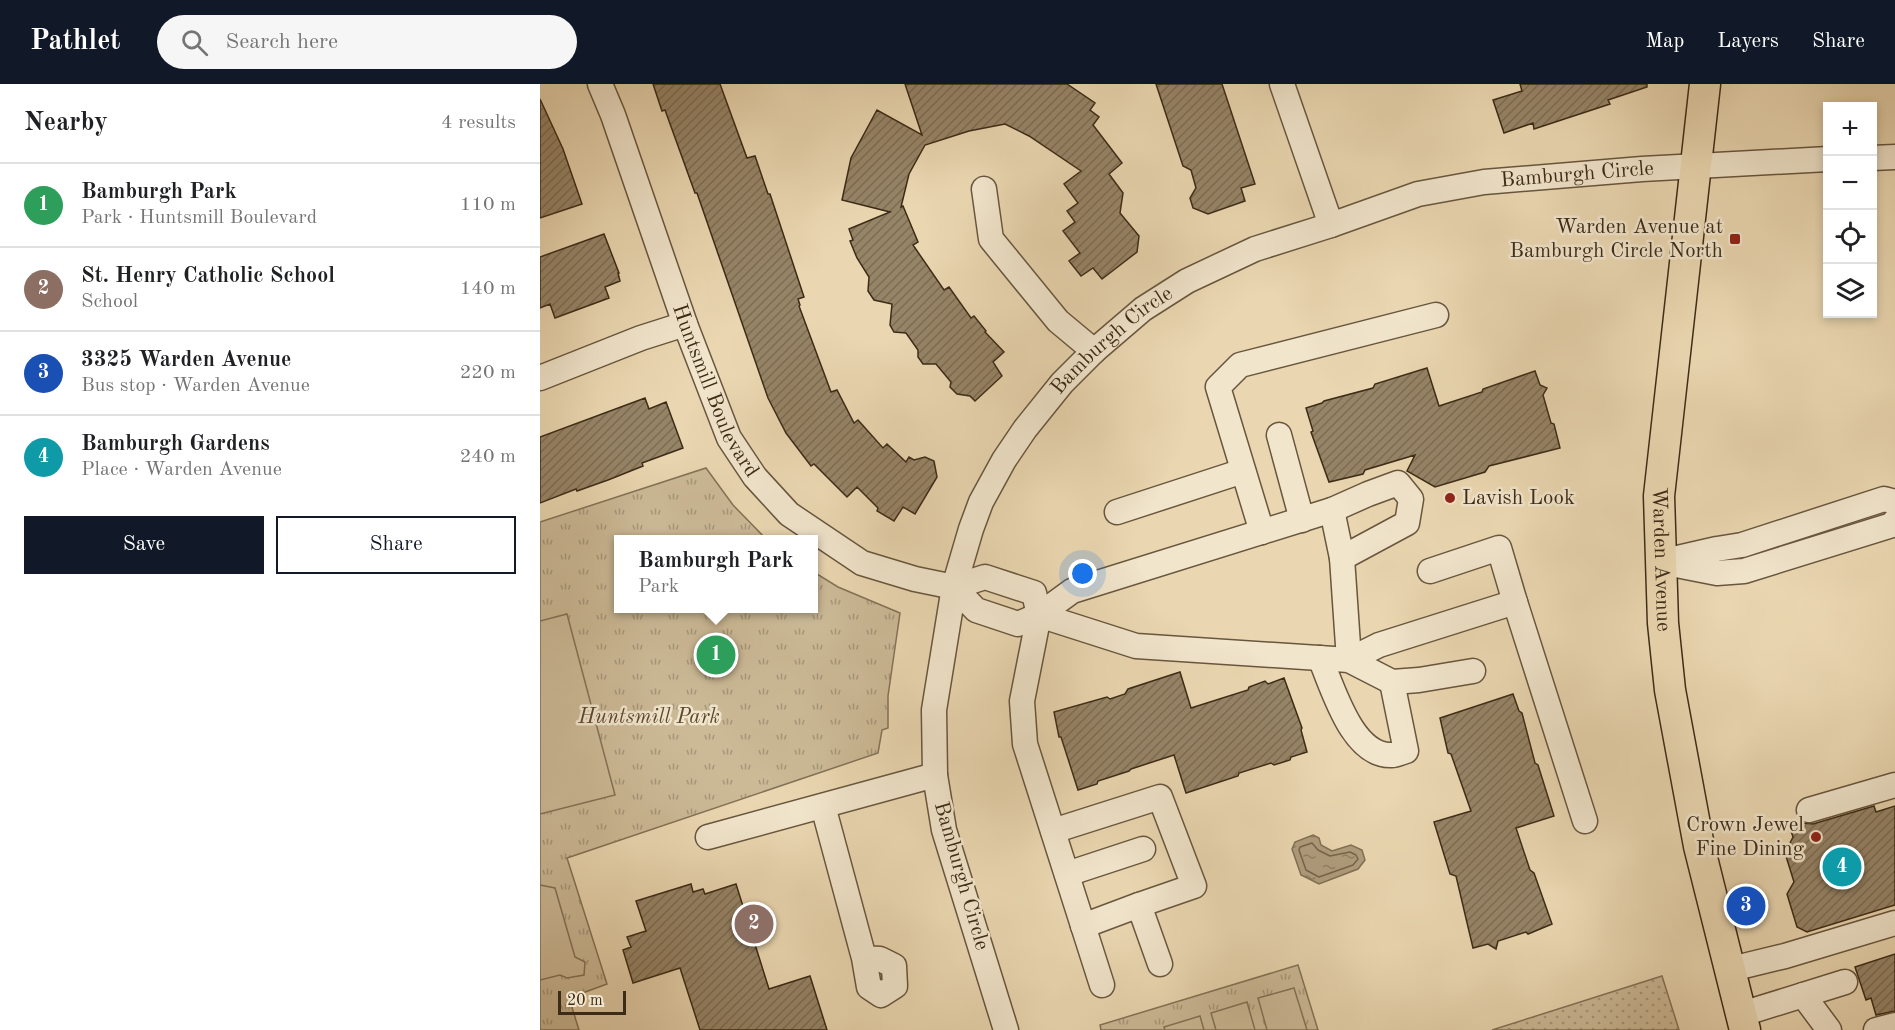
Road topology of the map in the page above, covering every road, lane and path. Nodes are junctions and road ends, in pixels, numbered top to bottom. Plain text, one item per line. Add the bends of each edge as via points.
1 (600, 84) edge
2 (1282, 84) edge
3 (1705, 84) edge
4 (1895, 157) edge
5 (1877, 158) edge
6 (1823, 159) edge
7 (1696, 166) junction
8 (984, 189) dead end
9 (1331, 225) junction
10 (1436, 315) dead end
11 (685, 324) junction
12 (1094, 351) junction
13 (540, 378) edge
14 (1279, 435) dead end
15 (1243, 471) junction
16 (1895, 502) edge
17 (1332, 510) junction
18 (1117, 512) dead end
19 (1302, 520) junction
20 (1895, 521) edge
21 (1262, 532) junction
22 (1342, 558) junction
23 (1661, 562) junction
24 (1430, 571) dead end
25 (954, 587) junction
26 (1515, 602) junction
27 (1039, 615) junction
28 (1320, 658) junction
29 (1349, 660) junction
30 (1473, 671) dead end
31 (1392, 682) junction
32 (935, 775) junction
33 (1895, 785) edge
34 (823, 806) junction
35 (1809, 810) dead end
36 (1585, 820) dead end
37 (1053, 831) junction
38 (708, 837) dead end
39 (1143, 849) dead end
40 (1067, 874) junction
41 (1139, 905) junction
42 (1895, 923) edge
43 (1083, 926) junction
44 (864, 958) dead end
45 (1160, 964) dead end
46 (1731, 969) junction
47 (1845, 982) dead end
48 (1102, 985) dead end
49 (1803, 995) junction
50 (1744, 1022) edge
51 (1895, 1025) edge
52 (1006, 1030) edge
53 (1830, 1030) edge
54 (1876, 1030) edge

1 - 11 street, Huntsmill Boulevard
2 - 9 street
3 - 7 main road, Warden Avenue
4 - 5 street
6 - 7 street, Bamburgh Circle
7 - 9 street, Bamburgh Circle via 1485,182 1418,194
7 - 23 main road, Warden Avenue via 1659,496
8 - 12 street via 991,239 1058,321
9 - 12 street, Bamburgh Circle via 1255,249 1187,280 1143,309
10 - 15 street via 1240,365 1218,387
11 - 13 street
11 - 25 street, Huntsmill Boulevard via 729,438 755,477 789,514 862,563
12 - 25 street, Bamburgh Circle via 1062,383 1004,460 970,529
14 - 19 street
15 - 18 street
15 - 21 street
16 - 23 street via 1884,500 1742,545
17 - 19 street
17 - 22 street
17 - 22 street via 1398,483 1411,500 1407,523
19 - 21 street
20 - 23 street via 1744,571 1717,573
21 - 27 street via 1072,591
22 - 29 street
23 - 46 main road, Warden Avenue via 1670,690 1699,846
24 - 26 street via 1498,548
25 - 27 street via 976,610 1018,624
25 - 27 street via 985,577 995,580 1034,593
25 - 32 street, Bamburgh Circle via 934,710
26 - 29 street via 1379,645
26 - 36 street
27 - 28 street via 1136,646
27 - 37 street via 1022,701 1025,744
28 - 29 street
28 - 31 street via 1352,731 1370,749 1392,755 1406,751
29 - 31 street
30 - 31 street
32 - 34 street
32 - 52 street, Bamburgh Circle via 944,830
33 - 35 street
34 - 38 street
34 - 44 street
37 - 40 street
37 - 41 street via 1160,797 1194,886
39 - 40 street
40 - 43 street
41 - 43 street
41 - 45 street
42 - 46 street
43 - 48 street
46 - 50 main road, Warden Avenue
47 - 49 street
49 - 50 street
49 - 53 street
51 - 54 street

